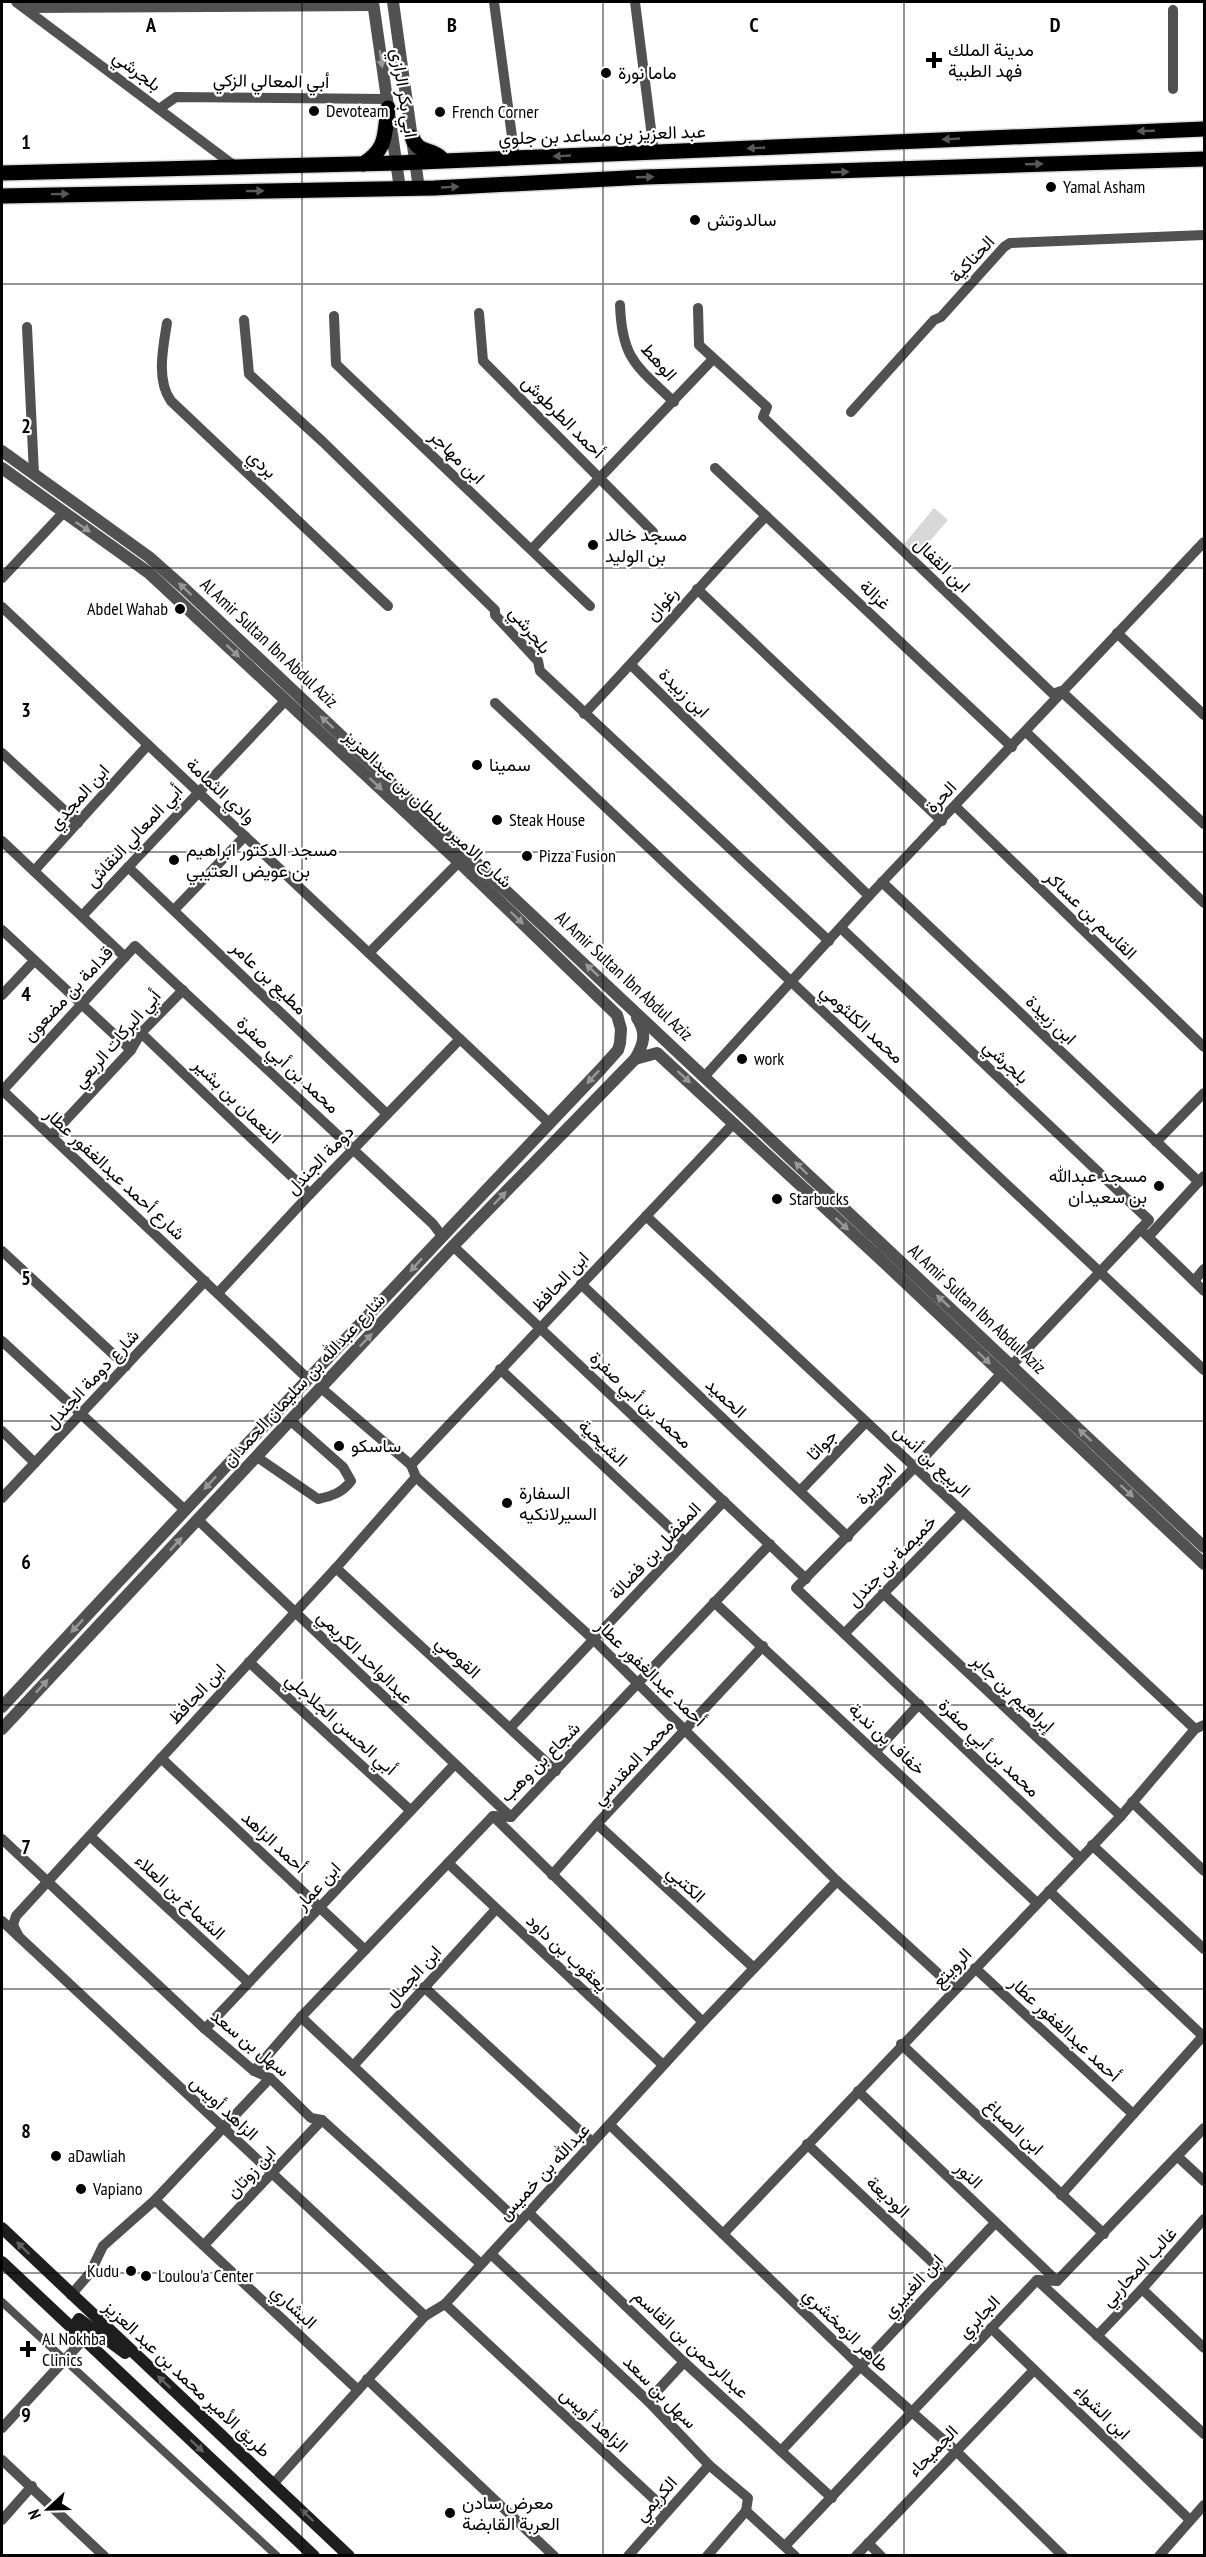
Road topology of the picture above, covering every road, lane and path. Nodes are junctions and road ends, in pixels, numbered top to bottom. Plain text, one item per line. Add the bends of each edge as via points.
1 (393, 2) edge
2 (494, 2) edge
3 (635, 2) edge
4 (97, 4) edge
5 (200, 4) edge
6 (373, 4) edge
7 (21, 5) edge
8 (1173, 10) dead end
9 (1173, 89) dead end
10 (387, 103) junction
11 (159, 109) junction
12 (1204, 129) edge
13 (412, 137) junction
14 (654, 153) junction
15 (515, 159) junction
16 (1204, 159) edge
17 (443, 160) junction
18 (415, 163) junction
19 (362, 164) junction
20 (397, 164) junction
21 (236, 167) junction
22 (2, 173) edge
23 (400, 189) junction
24 (419, 189) junction
25 (2, 196) edge
26 (1204, 235) edge
27 (620, 305) dead end
28 (698, 308) dead end
29 (479, 313) dead end
30 (334, 316) dead end
31 (244, 320) dead end
32 (167, 323) dead end
33 (27, 327) dead end
34 (713, 359) junction
35 (674, 402) junction
36 (851, 412) dead end
37 (2, 451) edge
38 (2, 468) edge
39 (715, 468) dead end
40 (34, 474) junction
41 (601, 478) junction
42 (63, 513) junction
43 (766, 516) junction
44 (653, 532) dead end
45 (1204, 542) edge
46 (532, 549) junction
47 (2, 578) edge
48 (697, 589) junction
49 (388, 606) dead end
50 (590, 606) dead end
51 (2, 607) edge
52 (1118, 633) junction
53 (631, 665) junction
54 (1061, 691) junction
55 (285, 701) junction
56 (495, 703) dead end
57 (584, 714) junction
58 (1204, 715) edge
59 (1026, 732) junction
60 (148, 745) junction
61 (1012, 747) junction
62 (2, 753) edge
63 (198, 791) junction
64 (955, 806) junction
65 (942, 821) junction
66 (78, 824) junction
67 (1204, 824) edge
68 (245, 836) junction
69 (2, 841) edge
70 (459, 862) junction
71 (128, 867) junction
72 (34, 871) junction
73 (882, 882) junction
74 (868, 896) junction
75 (1204, 903) edge
76 (174, 910) junction
77 (82, 916) junction
78 (841, 928) junction
79 (2, 930) edge
80 (829, 941) junction
81 (135, 946) joint
82 (369, 953) junction
83 (125, 957) junction
84 (34, 961) junction
85 (793, 982) junction
86 (183, 990) junction
87 (2, 995) edge
88 (619, 995) junction
89 (81, 1004) junction
90 (616, 1015) junction
91 (141, 1033) junction
92 (642, 1037) junction
93 (460, 1039) junction
94 (665, 1040) junction
95 (1204, 1047) edge
96 (131, 1050) junction
97 (618, 1050) junction
98 (657, 1053) junction
99 (635, 1059) junction
100 (704, 1077) junction
101 (2, 1090) edge
102 (1204, 1093) edge
103 (387, 1114) junction
104 (549, 1123) junction
105 (734, 1123) junction
106 (51, 1136) junction
107 (1156, 1142) junction
108 (354, 1149) junction
109 (1202, 1179) edge
110 (310, 1194) junction
111 (646, 1215) junction
112 (1149, 1220) joint
113 (1145, 1233) junction
114 (442, 1236) junction
115 (453, 1246) junction
116 (2, 1251) edge
117 (1204, 1269) edge
118 (1101, 1271) junction
119 (205, 1281) junction
120 (1194, 1281) junction
121 (581, 1284) junction
122 (1204, 1291) edge
123 (218, 1293) junction
124 (540, 1327) junction
125 (2, 1341) edge
126 (126, 1366) junction
127 (500, 1369) junction
128 (1006, 1370) junction
129 (1204, 1370) edge
130 (308, 1378) junction
131 (320, 1387) junction
132 (81, 1416) junction
133 (291, 1421) junction
134 (866, 1422) junction
135 (2, 1431) edge
136 (257, 1457) junction
137 (35, 1463) junction
138 (411, 1466) junction
139 (914, 1468) junction
140 (416, 1477) junction
141 (801, 1490) junction
142 (2, 1498) edge
143 (724, 1501) junction
144 (185, 1510) junction
145 (963, 1512) junction
146 (198, 1520) junction
147 (848, 1537) junction
148 (684, 1541) junction
149 (770, 1544) junction
150 (1204, 1547) edge
151 (1204, 1564) edge
152 (336, 1568) junction
153 (806, 1579) junction
154 (796, 1588) joint
155 (883, 1593) junction
156 (714, 1602) junction
157 (294, 1611) junction
158 (845, 1633) junction
159 (594, 1640) junction
160 (763, 1646) junction
161 (249, 1662) junction
162 (638, 1684) junction
163 (919, 1704) junction
164 (2, 1707) edge
165 (511, 1727) junction
166 (1200, 1727) edge
167 (2, 1729) edge
168 (686, 1730) junction
169 (876, 1751) junction
170 (161, 1758) junction
171 (453, 1765) junction
172 (556, 1771) junction
173 (1132, 1802) junction
174 (410, 1810) junction
175 (493, 1816) junction
176 (1121, 1816) junction
177 (511, 1817) junction
178 (597, 1824) junction
179 (90, 1836) junction
180 (2, 1839) edge
181 (1092, 1845) junction
182 (1080, 1858) junction
183 (448, 1863) junction
184 (1204, 1871) edge
185 (552, 1875) junction
186 (837, 1881) junction
187 (48, 1882) junction
188 (1048, 1891) junction
189 (1037, 1903) junction
190 (320, 1908) junction
191 (496, 1909) junction
192 (2, 1921) edge
193 (19, 1937) junction
194 (1204, 1949) edge
195 (365, 1950) junction
196 (754, 1968) junction
197 (975, 1968) junction
198 (248, 1982) junction
199 (424, 1987) junction
200 (955, 1989) junction
201 (301, 2017) junction
202 (703, 2022) junction
203 (205, 2029) junction
204 (1204, 2036) edge
205 (901, 2044) junction
206 (354, 2065) junction
207 (663, 2065) junction
208 (254, 2071) junction
209 (270, 2078) junction
210 (858, 2091) junction
211 (1133, 2114) junction
212 (322, 2120) junction
213 (610, 2125) junction
214 (221, 2128) junction
215 (1204, 2128) edge
216 (592, 2142) junction
217 (807, 2144) junction
218 (1177, 2156) junction
219 (271, 2175) junction
220 (1204, 2181) edge
221 (1061, 2195) junction
222 (155, 2200) junction
223 (529, 2212) junction
224 (1204, 2219) edge
225 (519, 2222) junction
226 (995, 2223) junction
227 (2, 2228) edge
228 (723, 2234) junction
229 (1104, 2234) junction
230 (204, 2245) junction
231 (491, 2254) junction
232 (2, 2262) edge
233 (481, 2264) junction
234 (946, 2275) junction
235 (1037, 2280) junction
236 (1057, 2281) junction
237 (1142, 2289) junction
238 (71, 2295) junction
239 (2, 2302) edge
240 (445, 2304) junction
241 (425, 2316) junction
242 (991, 2328) junction
243 (1097, 2336) junction
244 (83, 2340) junction
245 (1204, 2348) edge
246 (138, 2357) junction
247 (64, 2362) junction
248 (684, 2362) junction
249 (861, 2367) junction
250 (1034, 2370) junction
251 (367, 2379) junction
252 (358, 2390) junction
253 (648, 2401) junction
254 (911, 2413) junction
255 (2, 2428) edge
256 (1204, 2434) edge
257 (781, 2451) junction
258 (956, 2451) junction
259 (2, 2460) edge
260 (709, 2465) junction
261 (274, 2483) junction
262 (32, 2486) junction
263 (832, 2498) junction
264 (1204, 2505) edge
265 (667, 2511) junction
266 (746, 2511) junction
267 (2, 2520) edge
268 (1190, 2520) junction
269 (868, 2543) junction
270 (785, 2546) junction
271 (104, 2556) edge
272 (277, 2556) edge
273 (314, 2556) edge
274 (349, 2556) edge
275 (554, 2556) edge
276 (628, 2556) edge
277 (707, 2556) edge
278 (795, 2556) edge
279 (856, 2556) edge
280 (881, 2556) edge
281 (1063, 2556) edge
282 (1159, 2556) edge

1 - 13 street, ابي بكر الرازي
2 - 15 street
3 - 14 street
4 - 5 street
4 - 7 street
5 - 6 street
6 -> 10 street, ابي بكر الرازي
7 - 11 street, بلجرشي
8 - 9 street
10 - 11 street, أبي المعالي الزكي via 176,97
10 - 19 main road via 384,144 377,155
10 - 20 street, ابي بكر الرازي
11 - 21 street, بلجرشي
12 -> 14 main road, عبد العزيز بن مساعد بن جلوي
13 - 17 main road via 421,150
13 - 18 street, ابي بكر الرازي
14 -> 15 main road, عبد العزيز بن مساعد بن جلوي
15 - 17 main road, عبد العزيز بن مساعد بن جلوي
24 -> 16 main road via 646,177
17 - 18 main road, عبد العزيز بن مساعد بن جلوي
18 - 20 main road, عبد العزيز بن مساعد بن جلوي
18 - 24 street, ابي بكر الرازي
19 - 20 main road, عبد العزيز بن مساعد بن جلوي
19 - 21 main road, عبد العزيز بن مساعد بن جلوي
20 - 23 street, ابي بكر الرازي
21 - 22 main road, عبد العزيز بن مساعد بن جلوي
23 - 24 main road
25 -> 23 main road
26 - 36 street, الحناكية via 1010,243
27 - 35 street, الوهط via 623,342 632,361
28 - 34 street, ابن القفال via 699,345
29 - 41 street, أحمد الطرطوش via 483,361
30 - 46 street, ابن مهاجر via 336,364
31 - 57 street, بلجرشي via 249,374 495,610 495,615 538,661 540,671
32 - 49 street, بردي via 162,374 164,391 171,401
33 - 40 street
34 - 35 street
34 - 54 street, ابن القفال via 767,407 763,417 1053,694
35 - 41 street
37 - 40 street, Al Amir Sultan Ibn Abdul Aziz
38 - 42 street, شارع الامير سلطان بن عبدالعزيز
39 - 43 street, غزالة
88 -> 40 street, Al Amir Sultan Ibn Abdul Aziz via 149,557
41 - 44 street, أحمد الطرطوش
41 - 46 street
42 - 47 street
42 -> 55 street, شارع الامير سلطان بن عبدالعزيز via 149,573
43 - 48 street, رغوان
43 - 61 street, غزالة
45 - 52 street, الحرة
46 - 50 street, ابن مهاجر
48 - 53 street, رغوان
48 - 65 street
51 - 60 street, وادي الثمامة
52 - 54 street, الحرة
52 - 58 street
53 - 57 street, رغوان
53 - 74 street, ابن زبيدة
54 - 59 street, الحرة
54 - 67 street, ابن القفال
55 - 63 street, أبي المعالي النقاش
55 -> 70 street, شارع الامير سلطان بن عبدالعزيز
56 - 85 street, محمد الكلثومي
57 - 80 street, بلجرشي
59 - 61 street, الحرة
59 - 75 street
60 - 63 street, وادي الثمامة
60 - 66 street, ابن المجدي
61 - 64 street, الحرة
62 - 66 street
63 - 68 street, وادي الثمامة
63 - 71 street, أبي المعالي النقاش
64 - 65 street, الحرة
64 - 95 street, القاسم بن عساكر
65 - 73 street, الحرة
66 - 72 street, ابن المجدي
68 - 76 street
68 - 82 street, وادي الثمامة
69 - 72 street
70 - 82 street
70 -> 90 street, شارع الامير سلطان بن عبدالعزيز
71 - 76 street, مطيع بن عامر
71 - 77 street, أبي المعالي النقاش
72 - 77 street
73 - 74 street, الحرة
73 - 107 street, ابن زبيدة
74 - 78 street, الحرة
76 - 103 street, مطيع بن عامر
77 - 83 street
78 - 80 street, الحرة
78 - 112 street, بلجرشي
79 - 84 street
80 - 85 street, الحرة
81 - 83 street, قدامة بن مضعون
81 - 86 street, محمد بن أبي صفرة
82 - 93 street, وادي الثمامة
83 - 89 street, قدامة بن مضعون
84 - 87 street
84 - 89 street
85 - 100 street, الحرة
85 - 118 street, محمد الكلثومي
86 - 91 street, أبي البركات الربعي
86 - 108 street, محمد بن أبي صفرة
88 - 92 street via 639,1020
88 - 94 street, Al Amir Sultan Ibn Abdul Aziz
89 - 96 street
89 - 101 street, قدامة بن مضعون
90 - 92 street, Al Amir Sultan Ibn Abdul Aziz
90 - 97 street, شارع الامير سلطان بن عبدالعزيز via 621,1029
91 - 96 street, أبي البركات الربعي
91 - 110 street, النعمان بن بشير
92 - 94 street via 656,1035
92 - 97 street, شارع عبدالله بن سليمان الحمدان via 626,1040
92 - 98 street, Al Amir Sultan Ibn Abdul Aziz
92 - 99 street
93 - 103 street, دومة الجندل
93 - 104 street, وادي الثمامة
94 - 100 street, Al Amir Sultan Ibn Abdul Aziz
96 - 106 street, أبي البركات الربعي
97 - 99 street via 632,1044 637,1048
97 -> 104 street, شارع عبدالله بن سليمان الحمدان
98 - 99 street, Al Amir Sultan Ibn Abdul Aziz
98 -> 105 street, Al Amir Sultan Ibn Abdul Aziz
115 -> 99 street, شارع عبدالله بن سليمان الحمدان
128 -> 100 street, Al Amir Sultan Ibn Abdul Aziz
101 - 106 street, شارع أحمد عبدالغفور عطار
102 - 107 street
103 - 108 street, دومة الجندل
104 - 114 street, شارع عبدالله بن سليمان الحمدان
105 - 111 street, ابن الحافظ
105 -> 128 street, Al Amir Sultan Ibn Abdul Aziz
106 - 119 street, شارع أحمد عبدالغفور عطار
107 - 109 street, ابن زبيدة
108 - 110 street, دومة الجندل
108 - 114 street, محمد بن أبي صفرة
109 - 113 street, الجريرة
110 - 123 street, دومة الجندل
111 - 121 street, ابن الحافظ
111 - 134 street, الربيع بن أنس
112 - 113 street, الجريرة
113 - 118 street, الجريرة
113 - 120 street
114 -> 130 street, شارع عبدالله بن سليمان الحمدان
115 - 124 street, محمد بن أبي صفرة
131 -> 115 street, شارع عبدالله بن سليمان الحمدان
116 - 126 street
117 - 120 street
118 - 128 street, الجريرة
118 - 129 street, محمد الكلثومي
119 - 123 street
119 - 126 street, شارع دومة الجندل
120 - 122 street
121 - 124 street, ابن الحافظ
121 - 141 street, الحميد
123 - 130 street
124 - 127 street, ابن الحافظ
124 - 143 street, محمد بن أبي صفرة
125 - 132 street
126 - 132 street, شارع دومة الجندل
127 - 138 street, ابن الحافظ
127 - 148 street, الشيحية
128 - 139 street, الجريرة
150 -> 128 street, Al Amir Sultan Ibn Abdul Aziz
128 -> 151 street, Al Amir Sultan Ibn Abdul Aziz
130 -> 144 street, شارع عبدالله بن سليمان الحمدان
131 - 133 street, شارع عبدالله بن سليمان الحمدان
131 - 138 street, أحمد عبدالغفور عطار
132 - 137 street, شارع دومة الجندل
132 - 144 street
133 - 136 street, شارع عبدالله بن سليمان الحمدان
133 - 136 street via 343,1467 351,1481 345,1489 318,1499
134 - 139 street, الربيع بن أنس
134 - 141 street, جواثا
135 - 137 street
136 - 146 street, شارع عبدالله بن سليمان الحمدان
137 - 142 street, شارع دومة الجندل
138 - 140 street, أحمد عبدالغفور عطار
139 - 145 street, الربيع بن أنس
139 - 147 street, الجريرة
140 - 152 street, ابن الحافظ
140 - 159 street, أحمد عبدالغفور عطار
141 - 147 street, الحميد
143 - 148 street, المفضل بن فضالة
143 - 149 street, محمد بن أبي صفرة
144 -> 164 street, شارع عبدالله بن سليمان الحمدان
145 - 155 street, خميصة بن جندل
145 - 166 street, الربيع بن أنس
146 - 157 street, عبدالواحد الكريمي
167 -> 146 street, شارع عبدالله بن سليمان الحمدان
147 - 153 street, الجريرة
148 - 159 street, المفضل بن فضالة
149 - 153 street, محمد بن أبي صفرة
149 - 156 street, شجاع بن وهب
152 - 157 street, ابن الحافظ
152 - 165 street, القوصي
153 - 154 street, الجريرة
154 - 158 street, محمد بن أبي صفرة
155 - 158 street, خميصة بن جندل
155 - 176 street, إبراهيم بن جابر
156 - 160 street, خفاف بن ندبة
156 - 162 street, شجاع بن وهب
157 - 161 street, ابن الحافظ
157 - 171 street, عبدالواحد الكريمي
158 - 163 street, محمد بن أبي صفرة
159 - 162 street, أحمد عبدالغفور عطار
159 - 165 street, المفضل بن فضالة
160 - 168 street, محمد المقدسي
160 - 169 street, خفاف بن ندبة
161 - 170 street, ابن الحافظ
161 - 174 street, أبي الحسن الجلاجلي
162 - 168 street, أحمد عبدالغفور عطار
162 - 172 street, شجاع بن وهب
163 - 169 street
163 - 182 street, محمد بن أبي صفرة
165 - 172 street, القوصي
166 - 173 street, الرويتع
168 - 178 street, محمد المقدسي
168 - 186 street, أحمد عبدالغفور عطار
169 - 189 street, خفاف بن ندبة
170 - 179 street, ابن الحافظ
170 - 190 street, أحمد الزاهد
171 - 174 street, ابن عمار
171 - 177 street, عبدالواحد الكريمي
172 - 177 street, شجاع بن وهب
173 - 176 street, الرويتع
173 - 184 street
174 - 190 street, ابن عمار
175 - 177 street, شجاع بن وهب
175 - 183 street, شجاع بن وهب
175 - 185 street
176 - 181 street, الرويتع
178 - 185 street, محمد المقدسي
178 - 196 street, الكتبي
179 - 187 street, ابن الحافظ
179 - 198 street, الشماخ بن العلاء
180 - 187 street, سهل بن سعد
181 - 182 street, الرويتع
181 - 194 street
182 - 188 street, الرويتع
183 - 191 street, يعقوب بن داود
183 - 195 street, شجاع بن وهب
185 - 202 street
186 - 196 street, عبدالله بن خميس
186 - 200 street, أحمد عبدالغفور عطار
187 - 193 street, ابن الحافظ via 16,1916 13,1925
187 - 203 street, سهل بن سعد
188 - 189 street, الرويتع
188 - 204 street
189 - 197 street, الرويتع
190 - 195 street, أحمد الزاهد
190 - 198 street, ابن عمار
191 - 199 street, ابن الجمال
191 - 207 street, يعقوب بن داود
192 - 193 street, الزاهد أويس
193 - 214 street, الزاهد أويس
195 - 201 street, شجاع بن وهب
196 - 202 street, عبدالله بن خميس
197 - 200 street, الرويتع
197 - 211 street, أحمد عبدالغفور عطار
198 - 203 street, ابن عمار
199 - 206 street, ابن الجمال
199 - 216 street
200 - 205 street, الرويتع
201 - 206 street
201 - 208 street, شجاع بن وهب
202 - 207 street, عبدالله بن خميس
203 - 208 street, سهل بن سعد
204 - 211 street
205 - 210 street, الرويتع
205 - 221 street, ابن الصباغ
206 - 225 street
207 - 213 street, عبدالله بن خميس
208 - 209 street, سهل بن سعد
209 - 212 street, سهل بن سعد via 311,2118
209 - 214 street
210 - 217 street, الرويتع
210 - 226 street, النور
211 - 221 street
212 - 219 street, ابن زوتان
212 - 233 street, سهل بن سعد
213 - 216 street, عبدالله بن خميس
213 - 228 street, طاهر الزمخشري
214 - 219 street, الزاهد أويس
214 - 222 street
215 - 218 street
216 - 223 street, عبدالله بن خميس
217 - 228 street, الرويتع
217 - 234 street, الوديعة
218 - 220 street
218 - 229 street
219 - 230 street, ابن زوتان
219 - 241 street, الزاهد أويس
221 - 229 street, ابن الصباغ
222 - 230 street, البشاري
222 - 238 street via 103,2246 90,2273
223 - 225 street, عبدالله بن خميس
223 - 248 street, عبدالرحمن بن القاسم
224 - 237 street, غالب المحاربي
225 - 231 street, عبدالله بن خميس
226 - 234 street, ابن الغبيري
226 - 236 street, النور
238 -> 227 main road, طريق الأمير محمد بن عبد العزيز
228 - 249 street, طاهر الزمخشري
229 - 236 street
230 - 252 street, البشاري
231 - 233 street, عبدالله بن خميس
231 - 253 street, سهل بن سعد
232 - 244 main road
233 - 240 street, عبدالله بن خميس
234 - 249 street, ابن الغبيري
235 - 236 street
235 - 242 street, الجابري
235 - 243 street
237 - 243 street, غالب المحاربي
237 - 245 street
238 - 246 main road, طريق الأمير محمد بن عبد العزيز
239 - 247 street
240 - 241 street, عبدالله بن خميس
240 - 265 street, الزاهد أويس
241 - 251 street, عبدالله بن خميس
242 - 250 street, ابن الشواء
242 - 254 street, الجابري
243 - 256 street
244 - 246 main road via 75,2325 79,2319 115,2347
244 - 247 street
244 -> 273 main road
261 -> 246 main road, طريق الأمير محمد بن عبد العزيز
247 - 255 street
247 - 272 street
248 - 253 street
248 - 257 street, عبدالرحمن بن القاسم
249 - 254 street, طاهر الزمخشري
249 - 257 street, ابن الغبيري
250 - 258 street, الجميحاء
250 - 268 street, ابن الشواء
251 - 252 street, عبدالله بن خميس
251 - 275 street
252 - 261 street, عبدالله بن خميس
253 - 260 street, سهل بن سعد
254 - 258 street, طاهر الزمخشري
254 - 263 street, الجابري
257 - 263 street, عبدالرحمن بن القاسم
258 - 269 street, الجميحاء
258 - 281 street, طاهر الزمخشري
259 - 262 street
260 - 265 street, الكريمي
260 - 266 street, سهل بن سعد via 748,2498
274 -> 261 main road, طريق الأمير محمد بن عبد العزيز
262 - 267 street
262 - 271 street
263 - 270 street, الجابري
264 - 268 street
265 - 276 street, الكريمي
266 - 270 street, سهل بن سعد
266 - 277 street
268 - 282 street
269 - 279 street, الجميحاء
269 - 280 street
270 - 278 street, سهل بن سعد

